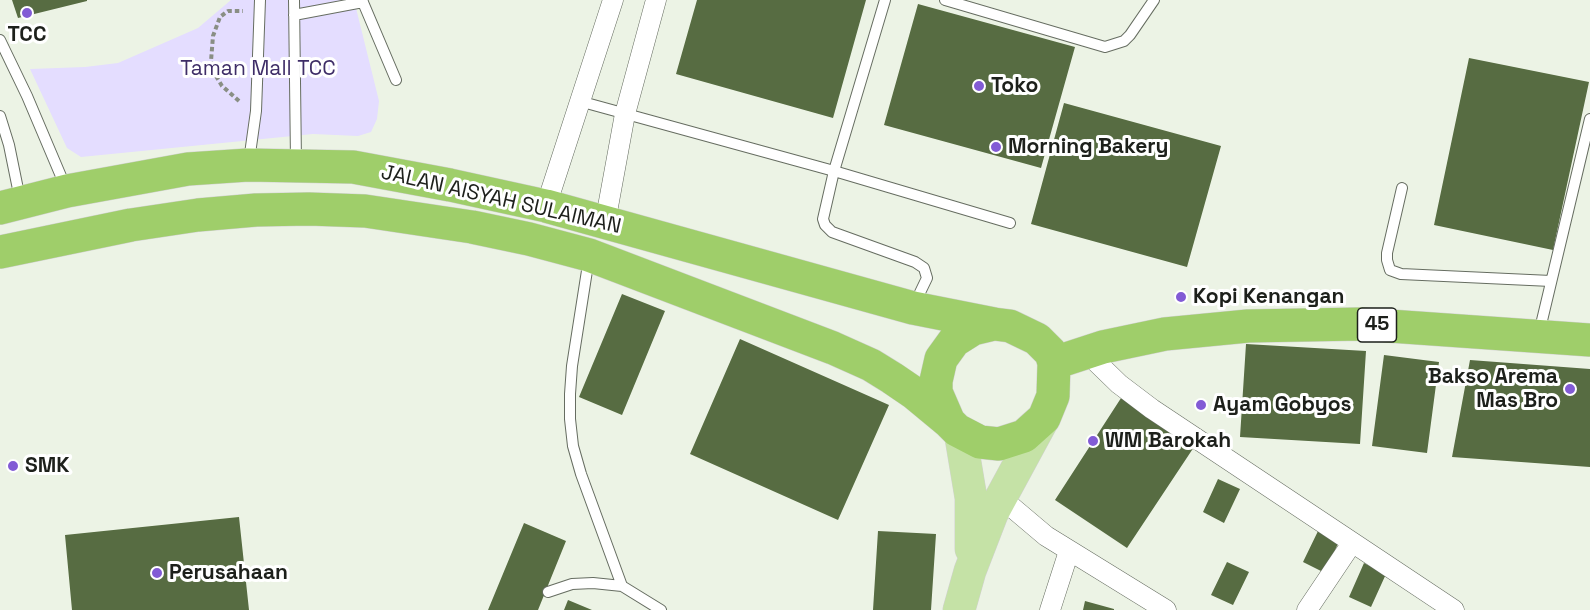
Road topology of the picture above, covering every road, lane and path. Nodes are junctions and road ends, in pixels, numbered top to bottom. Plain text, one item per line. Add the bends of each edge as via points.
1 (260, 0) edge
2 (294, 0) edge
3 (613, 0) edge
4 (656, 0) edge
5 (885, 0) edge
6 (945, 0) edge
7 (1154, 0) edge
8 (362, 1) edge
9 (258, 13) junction
10 (294, 15) junction
11 (0, 40) edge
12 (396, 80) dead end
13 (579, 100) junction
14 (256, 111) junction
15 (625, 114) junction
16 (0, 116) edge
17 (1590, 119) edge
18 (248, 165) junction
19 (296, 165) junction
20 (834, 171) junction
21 (1402, 188) dead end
22 (67, 191) junction
23 (10, 205) edge
24 (546, 206) junction
25 (605, 223) junction
26 (1010, 223) dead end
27 (0, 252) edge
28 (589, 255) junction
29 (1551, 281) junction
30 (913, 308) junction
31 (994, 324) junction
32 (1539, 336) junction
33 (1590, 340) edge
34 (1086, 352) junction
35 (1054, 363) junction
36 (1044, 418) junction
37 (955, 427) junction
38 (1001, 498) junction
39 (1352, 543) junction
40 (1069, 551) junction
41 (970, 571) junction
42 (622, 586) junction
43 (548, 592) dead end
44 (661, 610) edge
45 (959, 610) edge
46 (1050, 610) edge
47 (1166, 610) edge
48 (1307, 610) edge
49 (1454, 610) edge

1 - 9 lane
2 - 10 lane
3 - 13 street
4 - 15 street
5 - 20 lane
6 - 7 lane via 1105,47 1124,41
8 - 10 lane
8 - 12 lane
9 - 14 lane
9 - 14 path via 224,12 213,36 211,61 222,86
10 - 19 lane
11 - 22 lane
13 - 15 lane
13 - 24 street
14 - 18 lane
15 - 20 lane
15 - 25 street
16 - 23 lane via 9,145
17 - 29 lane
18 - 19 highway, JALAN AISYAH SULAIMAN
18 - 22 highway, JALAN AISYAH SULAIMAN via 188,169
19 - 24 highway, JALAN AISYAH SULAIMAN via 353,167
20 - 26 lane
20 - 30 lane via 824,212 825,225 832,232 924,268 927,278
21 - 29 lane via 1388,253 1390,270 1401,274
22 - 23 highway, JALAN AISYAH SULAIMAN
24 - 25 highway, JALAN AISYAH SULAIMAN
25 - 30 highway, JALAN AISYAH SULAIMAN
27 - 28 highway, JALAN AISYAH SULAIMAN via 198,215 309,209 365,211 472,227
28 - 37 highway, JALAN AISYAH SULAIMAN via 871,365 914,393
28 - 42 lane via 572,366 570,419 581,474
29 - 32 lane
30 - 31 highway, JALAN AISYAH SULAIMAN
31 - 35 highway via 1010,326 1037,339
31 - 37 highway via 972,329 954,341 941,359 936,392
32 - 33 highway, 45
32 - 34 highway, 45 via 1361,324 1248,326 1165,334
34 - 35 highway, 45
34 - 39 street via 1152,409
35 - 36 highway via 1053,396
36 - 37 highway via 1024,436 990,444
36 - 38 main road
37 - 41 main road via 971,498
38 - 40 street
38 - 41 main road
39 - 48 street
39 - 49 street
40 - 46 street
40 - 47 street
41 - 45 main road
42 - 43 lane via 593,583
42 - 44 lane

